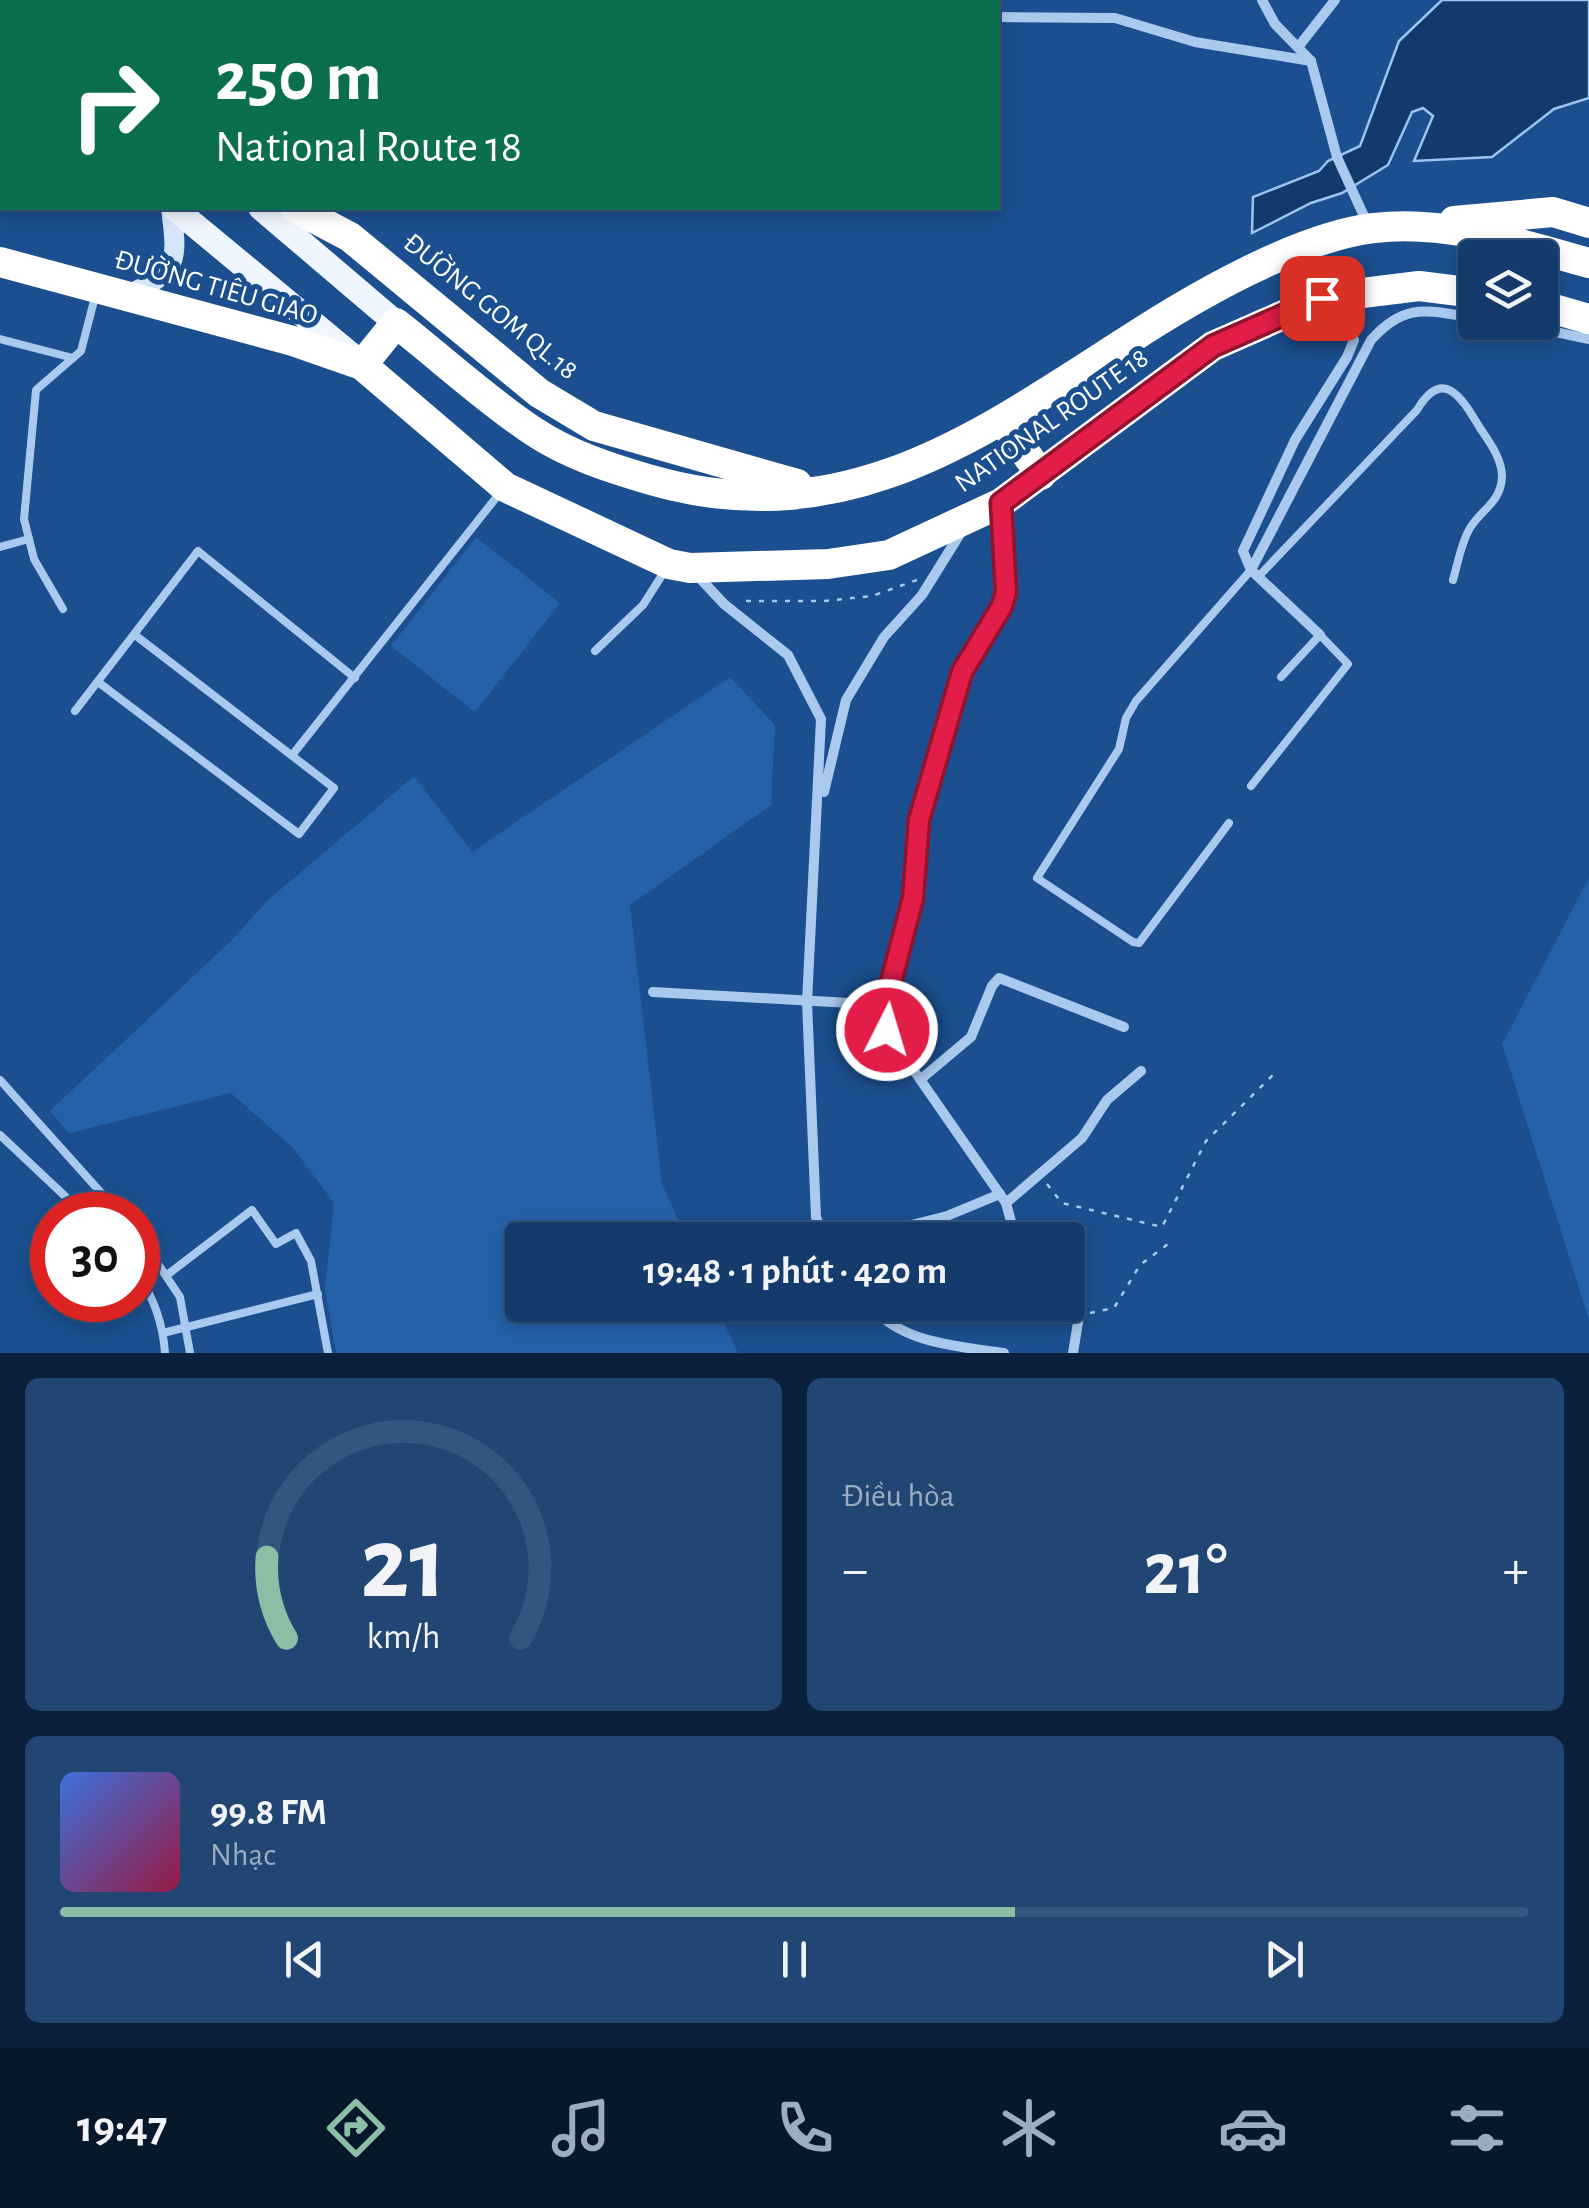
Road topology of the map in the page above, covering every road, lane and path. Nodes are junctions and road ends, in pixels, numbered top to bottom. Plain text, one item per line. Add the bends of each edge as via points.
1 (1262, 0) edge
2 (1335, 0) edge
3 (1000, 18) edge
4 (1299, 46) junction
5 (1311, 61) junction
6 (173, 210) edge
7 (175, 210) edge
8 (263, 210) edge
9 (300, 210) edge
10 (1589, 223) edge
11 (1418, 225) junction
12 (1370, 228) junction
13 (0, 262) edge
14 (1589, 263) edge
15 (111, 292) junction
16 (1458, 292) edge
17 (1322, 298) junction
18 (1558, 311) edge
19 (1458, 316) edge
20 (1589, 320) edge
21 (396, 323) junction
22 (1558, 332) edge
23 (1589, 338) edge
24 (0, 339) edge
25 (72, 358) junction
26 (362, 364) junction
27 (1002, 421) junction
28 (1041, 475) junction
29 (505, 486) junction
30 (824, 492) junction
31 (1001, 503) junction
32 (968, 521) junction
33 (29, 539) junction
34 (0, 547) edge
35 (680, 566) junction
36 (1255, 574) junction
37 (918, 580) dead end
38 (1453, 580) dead end
39 (746, 601) dead end
40 (64, 609) dead end
41 (135, 635) junction
42 (1320, 635) junction
43 (595, 650) dead end
44 (1280, 677) dead end
45 (355, 678) junction
46 (98, 682) junction
47 (75, 711) dead end
48 (293, 754) junction
49 (1250, 786) dead end
50 (819, 812) junction
51 (1229, 822) dead end
52 (653, 992) dead end
53 (806, 1002) junction
54 (885, 1005) junction
55 (1124, 1027) dead end
56 (1141, 1071) dead end
57 (1274, 1074) dead end
58 (921, 1079) junction
59 (0, 1080) edge
60 (0, 1135) edge
61 (1039, 1174) junction
62 (61, 1192) edge
63 (100, 1192) edge
64 (1003, 1198) junction
65 (818, 1222) edge
66 (923, 1222) edge
67 (1010, 1222) edge
68 (1168, 1244) dead end
69 (160, 1265) edge
70 (167, 1275) junction
71 (318, 1294) junction
72 (1085, 1315) edge
73 (160, 1322) edge
74 (891, 1322) edge
75 (1078, 1322) edge
76 (186, 1327) junction
77 (164, 1333) junction
78 (937, 1348) edge
79 (165, 1353) edge
80 (190, 1353) edge
81 (328, 1353) edge
82 (1004, 1353) edge
83 (1073, 1353) edge

1 - 4 street
2 - 4 street
3 - 5 street via 1115,18 1194,42
4 - 5 street
5 - 12 street via 1337,156
6 - 15 main road via 172,263 148,285
7 - 26 main road, NATIONAL ROUTE 18
8 - 21 main road, NATIONAL ROUTE 18
9 - 30 highway, ĐƯỜNG GOM QL.18 via 350,236 538,392 594,426
10 - 11 highway via 1553,212
11 - 12 highway, NATIONAL ROUTE 18
11 - 14 highway, NATIONAL ROUTE 18
12 - 27 highway, NATIONAL ROUTE 18 via 1310,246 1195,297
13 - 15 highway, ĐƯỜNG TIÊU GIAO
15 - 25 lane
15 - 26 highway, ĐƯỜNG TIÊU GIAO
16 - 17 highway, NATIONAL ROUTE 18 via 1419,286
17 - 28 highway, NATIONAL ROUTE 18 via 1213,346
17 - 36 street via 1350,326 1354,340 1295,440 1243,551
18 - 20 highway
19 - 36 street via 1400,314 1371,340
21 - 26 highway
21 - 30 highway, NATIONAL ROUTE 18 via 533,431 596,464 730,495
22 - 23 street
24 - 25 lane
25 - 33 lane via 36,390 24,519
26 - 29 highway, NATIONAL ROUTE 18
27 - 28 highway
27 - 30 highway, NATIONAL ROUTE 18 via 912,467
28 - 31 highway, NATIONAL ROUTE 18
29 - 35 highway, NATIONAL ROUTE 18
29 - 45 lane
31 - 32 highway, NATIONAL ROUTE 18
31 - 54 street via 1006,592 962,672 919,820 913,898
32 - 35 highway, NATIONAL ROUTE 18 via 888,555 828,564
32 - 50 street via 846,700
33 - 34 lane
33 - 40 lane
35 - 43 lane
35 - 50 street via 788,654 821,719
36 - 38 lane via 1425,397 1448,389 1464,401 1502,476 1492,505 1471,525
36 - 42 street
36 - 51 lane via 1136,701 1119,749 1037,878 1139,943
37 - 39 path via 872,596
41 - 45 lane via 198,551
41 - 46 lane
41 - 48 lane
42 - 44 lane
42 - 49 lane via 1347,666
45 - 48 lane
46 - 47 lane
46 - 48 lane via 299,834 334,788
50 - 53 street
52 - 53 street
53 - 54 street
53 - 65 street
54 - 58 street via 887,1030
55 - 58 street via 999,978 971,1037
56 - 61 street via 1108,1100 1088,1132
57 - 61 path via 1206,1141 1162,1227 1062,1202
58 - 64 street
59 - 63 lane
60 - 62 lane
61 - 64 street
64 - 66 street
64 - 67 street
68 - 72 path via 1140,1265 1114,1308
69 - 70 lane
70 - 71 lane via 252,1210 276,1244 296,1233
70 - 76 lane
71 - 76 lane
71 - 81 lane
73 - 77 lane
74 - 78 street
75 - 83 street
76 - 77 lane
76 - 80 lane
77 - 79 lane
78 - 82 street

